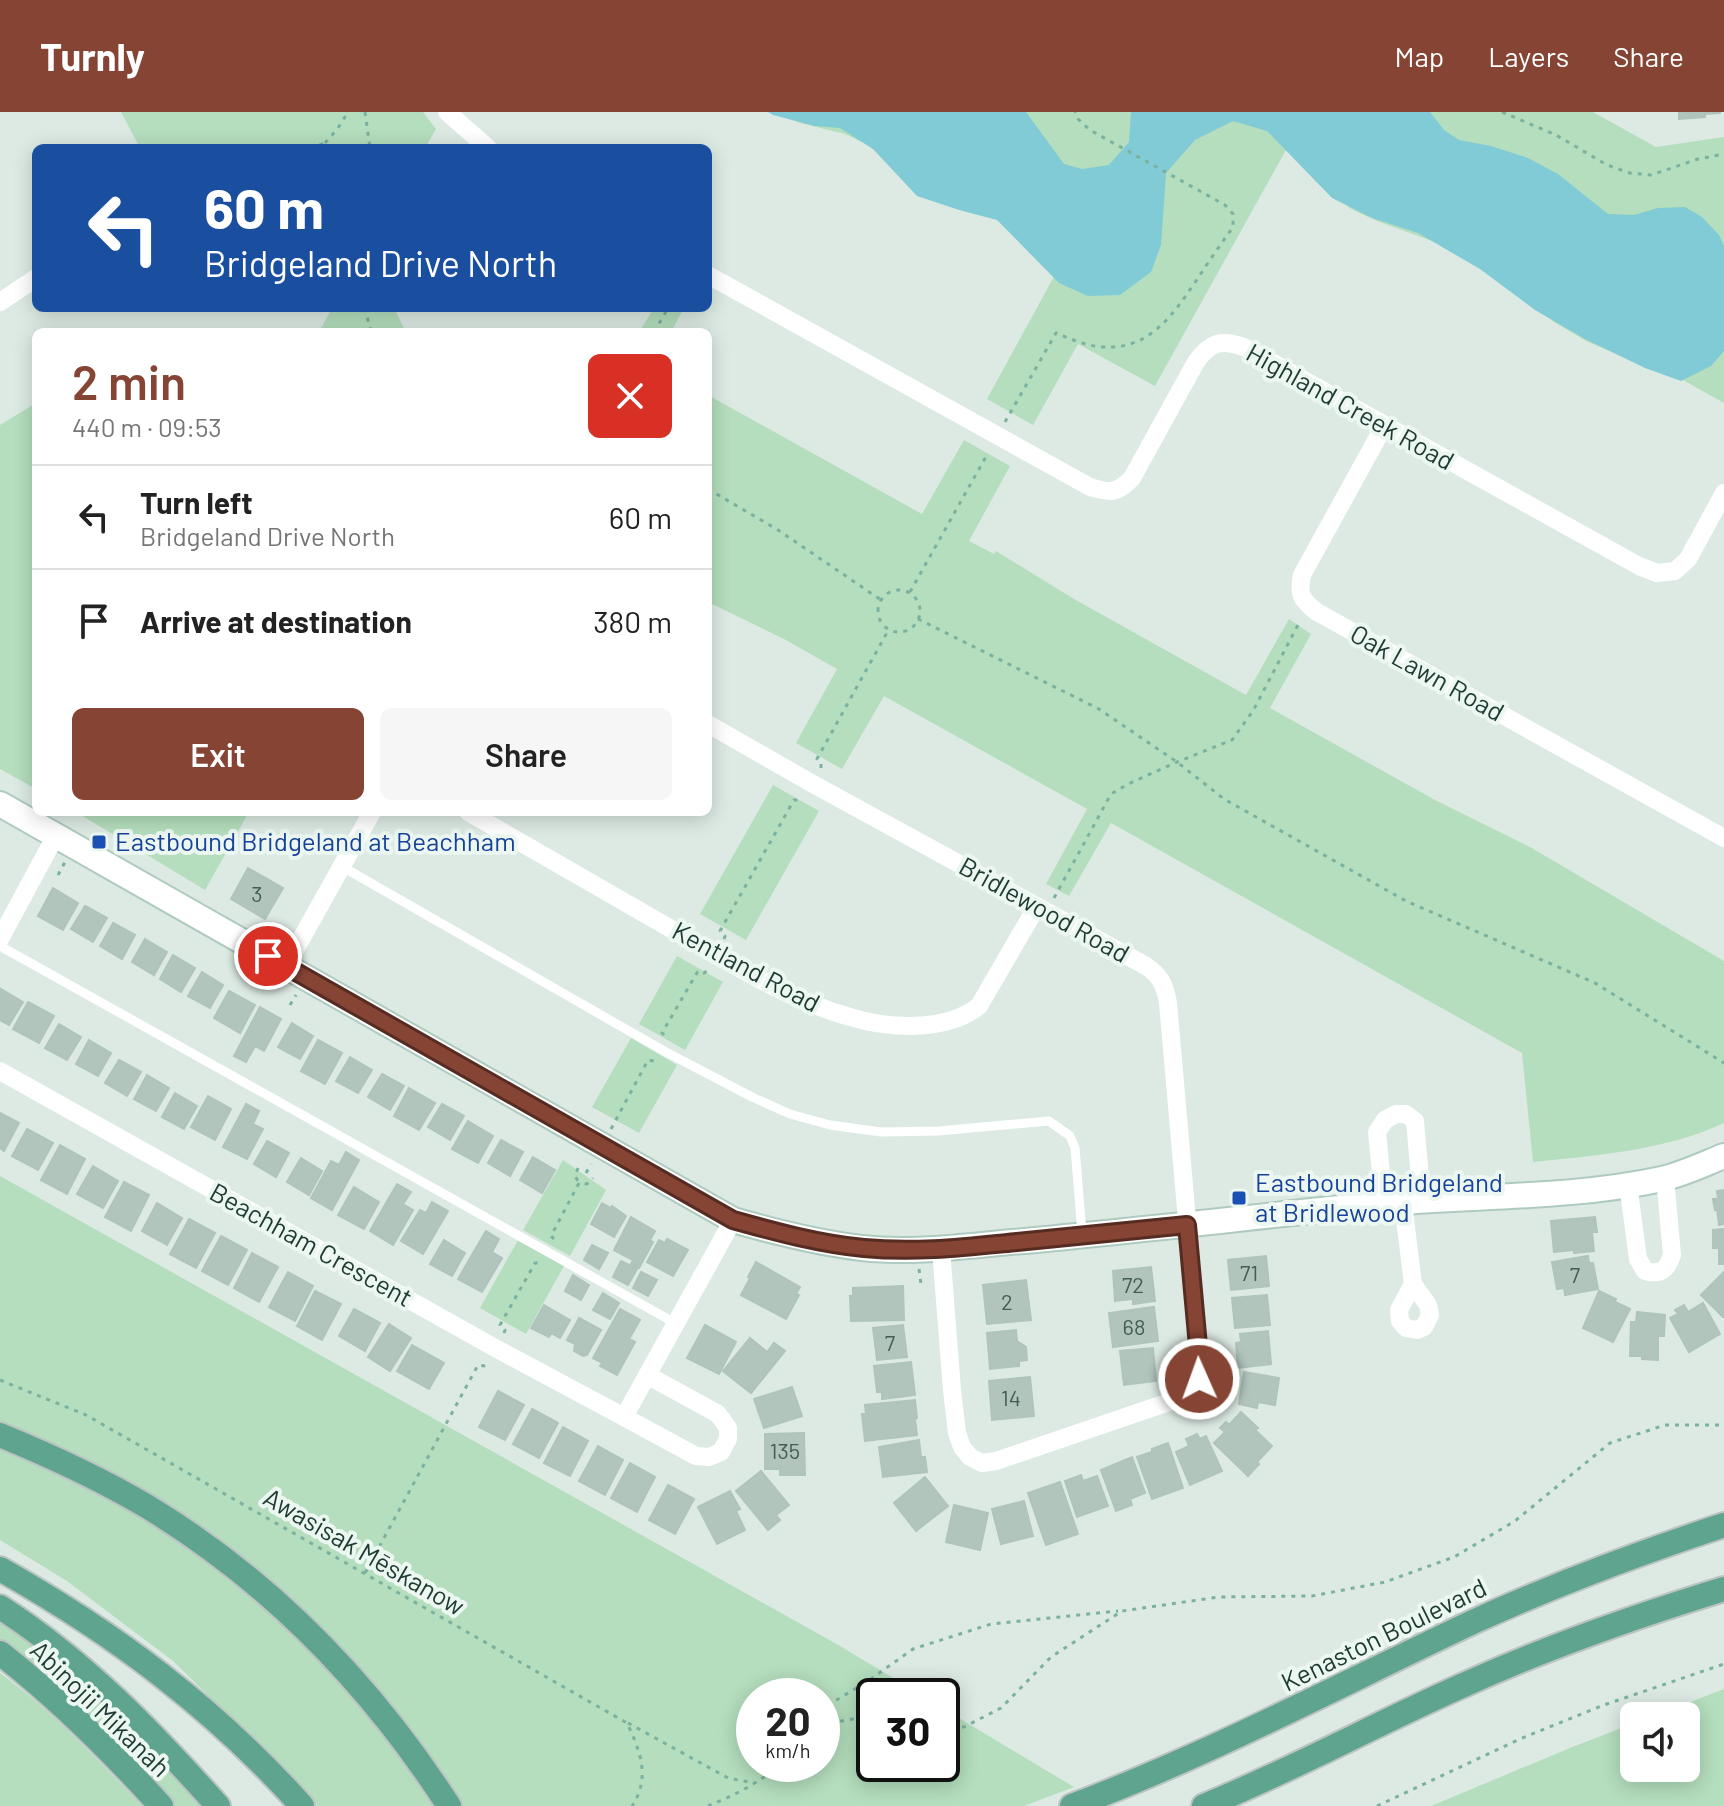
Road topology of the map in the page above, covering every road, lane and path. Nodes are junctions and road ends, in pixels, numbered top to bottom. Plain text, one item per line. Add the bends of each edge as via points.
1 (348, 112) edge
2 (365, 112) edge
3 (447, 112) edge
4 (1075, 112) edge
5 (1502, 112) edge
6 (325, 143) joint
7 (322, 144) edge
8 (369, 144) edge
9 (483, 144) edge
10 (1724, 154) edge
11 (712, 277) edge
12 (32, 281) edge
13 (0, 302) edge
14 (1384, 426) junction
15 (998, 435) junction
16 (712, 491) edge
17 (1724, 493) edge
18 (910, 592) junction
19 (881, 600) junction
20 (1302, 618) dead end
21 (918, 619) junction
22 (889, 629) junction
23 (712, 726) edge
24 (1177, 762) junction
25 (813, 784) junction
26 (0, 804) edge
27 (370, 816) edge
28 (475, 816) edge
29 (56, 835) junction
30 (1724, 838) edge
31 (341, 866) junction
32 (1042, 909) junction
33 (0, 939) edge
34 (0, 946) edge
35 (717, 956) junction
36 (286, 966) junction
37 (664, 1051) junction
38 (1724, 1063) edge
39 (0, 1071) edge
40 (601, 1147) junction
41 (1724, 1156) edge
42 (578, 1168) dead end
43 (586, 1173) dead end
44 (593, 1178) dead end
45 (1665, 1178) junction
46 (579, 1183) junction
47 (1628, 1184) junction
48 (1403, 1202) junction
49 (733, 1220) junction
50 (1187, 1225) junction
51 (1082, 1237) junction
52 (941, 1249) junction
53 (551, 1253) junction
54 (1413, 1284) dead end
55 (675, 1323) junction
56 (497, 1349) junction
57 (647, 1375) junction
58 (0, 1380) edge
59 (624, 1417) junction
60 (1724, 1425) edge
61 (0, 1435) edge
62 (1724, 1525) edge
63 (0, 1569) edge
64 (365, 1573) junction
65 (1724, 1589) edge
66 (0, 1607) edge
67 (1122, 1611) junction
68 (0, 1653) edge
69 (1724, 1664) edge
70 (840, 1698) edge
71 (627, 1723) junction
72 (960, 1727) edge
73 (754, 1783) joint
74 (161, 1806) edge
75 (218, 1806) edge
76 (302, 1806) edge
77 (449, 1806) edge
78 (632, 1806) edge
79 (708, 1806) edge
80 (1072, 1806) edge
81 (1204, 1806) edge
82 (1377, 1806) edge

1 - 6 path
2 - 8 path
3 - 9 street
4 - 15 path via 1090,130 1225,205 1233,214 1233,227 1171,317 1153,333 1130,344 1105,347 1056,333
5 - 10 path via 1630,173 1651,175
6 - 7 path
11 - 15 street, Highland Creek Road
12 - 13 street
14 - 15 street, Highland Creek Road via 1244,347 1217,343 1196,362 1123,487 1108,492 1090,487
14 - 17 street, Highland Creek Road via 1657,573 1675,571 1688,559
14 - 30 street, Oak Lawn Road via 1302,575 1299,589 1305,603
15 - 18 path
16 - 19 path
18 - 19 path via 891,591
18 - 21 path via 918,602
19 - 22 path via 880,619
20 - 24 path via 1232,740
21 - 22 path via 902,632
21 - 24 path via 1099,709
22 - 25 path via 817,759 820,770
23 - 25 street, Bridlewood Road
24 - 32 path via 1111,794
24 - 38 path via 1224,799 1406,901 1595,983
25 - 32 street, Bridlewood Road
25 - 35 path via 803,798 794,800 720,931 725,936
26 - 29 street
27 - 31 street
28 - 35 street, Kentland Road
29 - 33 street
29 - 36 street
31 - 36 street
31 - 37 lane
32 - 35 street, Kentland Road via 979,1006 930,1024 852,1018 793,996
32 - 50 street, Bridlewood Road via 1146,966 1163,982
34 - 53 lane
35 - 37 path via 710,969 698,971 662,1033 667,1038
36 - 40 street
37 - 40 path via 655,1061 648,1060
37 - 51 lane via 790,1114 830,1125 917,1132 1049,1121 1070,1136 1075,1148
39 - 56 street, Beachham Crescent
40 - 43 path
40 - 49 street
41 - 45 street
42 - 46 path
44 - 46 path
45 - 47 street
45 - 47 street via 1672,1255 1669,1265 1655,1273 1645,1271 1638,1259
46 - 53 path via 551,1236
47 - 48 street
48 - 50 street
48 - 54 street
49 - 52 street via 864,1248
49 - 55 street
50 - 51 street
50 - 52 street via 1200,1368 1195,1388 1175,1400 982,1463 970,1457 957,1433
51 - 52 street
53 - 55 lane
53 - 56 path via 535,1263 500,1325 505,1330
55 - 57 street
56 - 59 street, Beachham Crescent
56 - 64 path via 486,1366 478,1365
57 - 59 street
57 - 59 street, Beachham Crescent via 718,1414 728,1428 721,1452 696,1456
58 - 64 path, Awasisak Mēskanow via 86,1415
60 - 67 path via 1665,1425 1610,1443 1515,1521 1454,1557 1385,1582 1312,1596 1219,1597
61 - 77 main road via 148,1507 263,1589 336,1658
62 - 80 main road, Kenaston Boulevard via 1518,1602 1211,1749
63 - 76 main road via 173,1682
64 - 71 path, Awasisak Mēskanow
65 - 81 main road via 1530,1656
66 - 75 main road via 104,1686
67 - 70 path via 991,1624 913,1649
67 - 72 path via 1051,1657 1001,1708
68 - 74 main road, Abinojii Mikanah via 96,1737
69 - 82 path via 1520,1739
71 - 73 path, Awasisak Mēskanow via 728,1778
71 - 78 path via 643,1774
73 - 79 path

